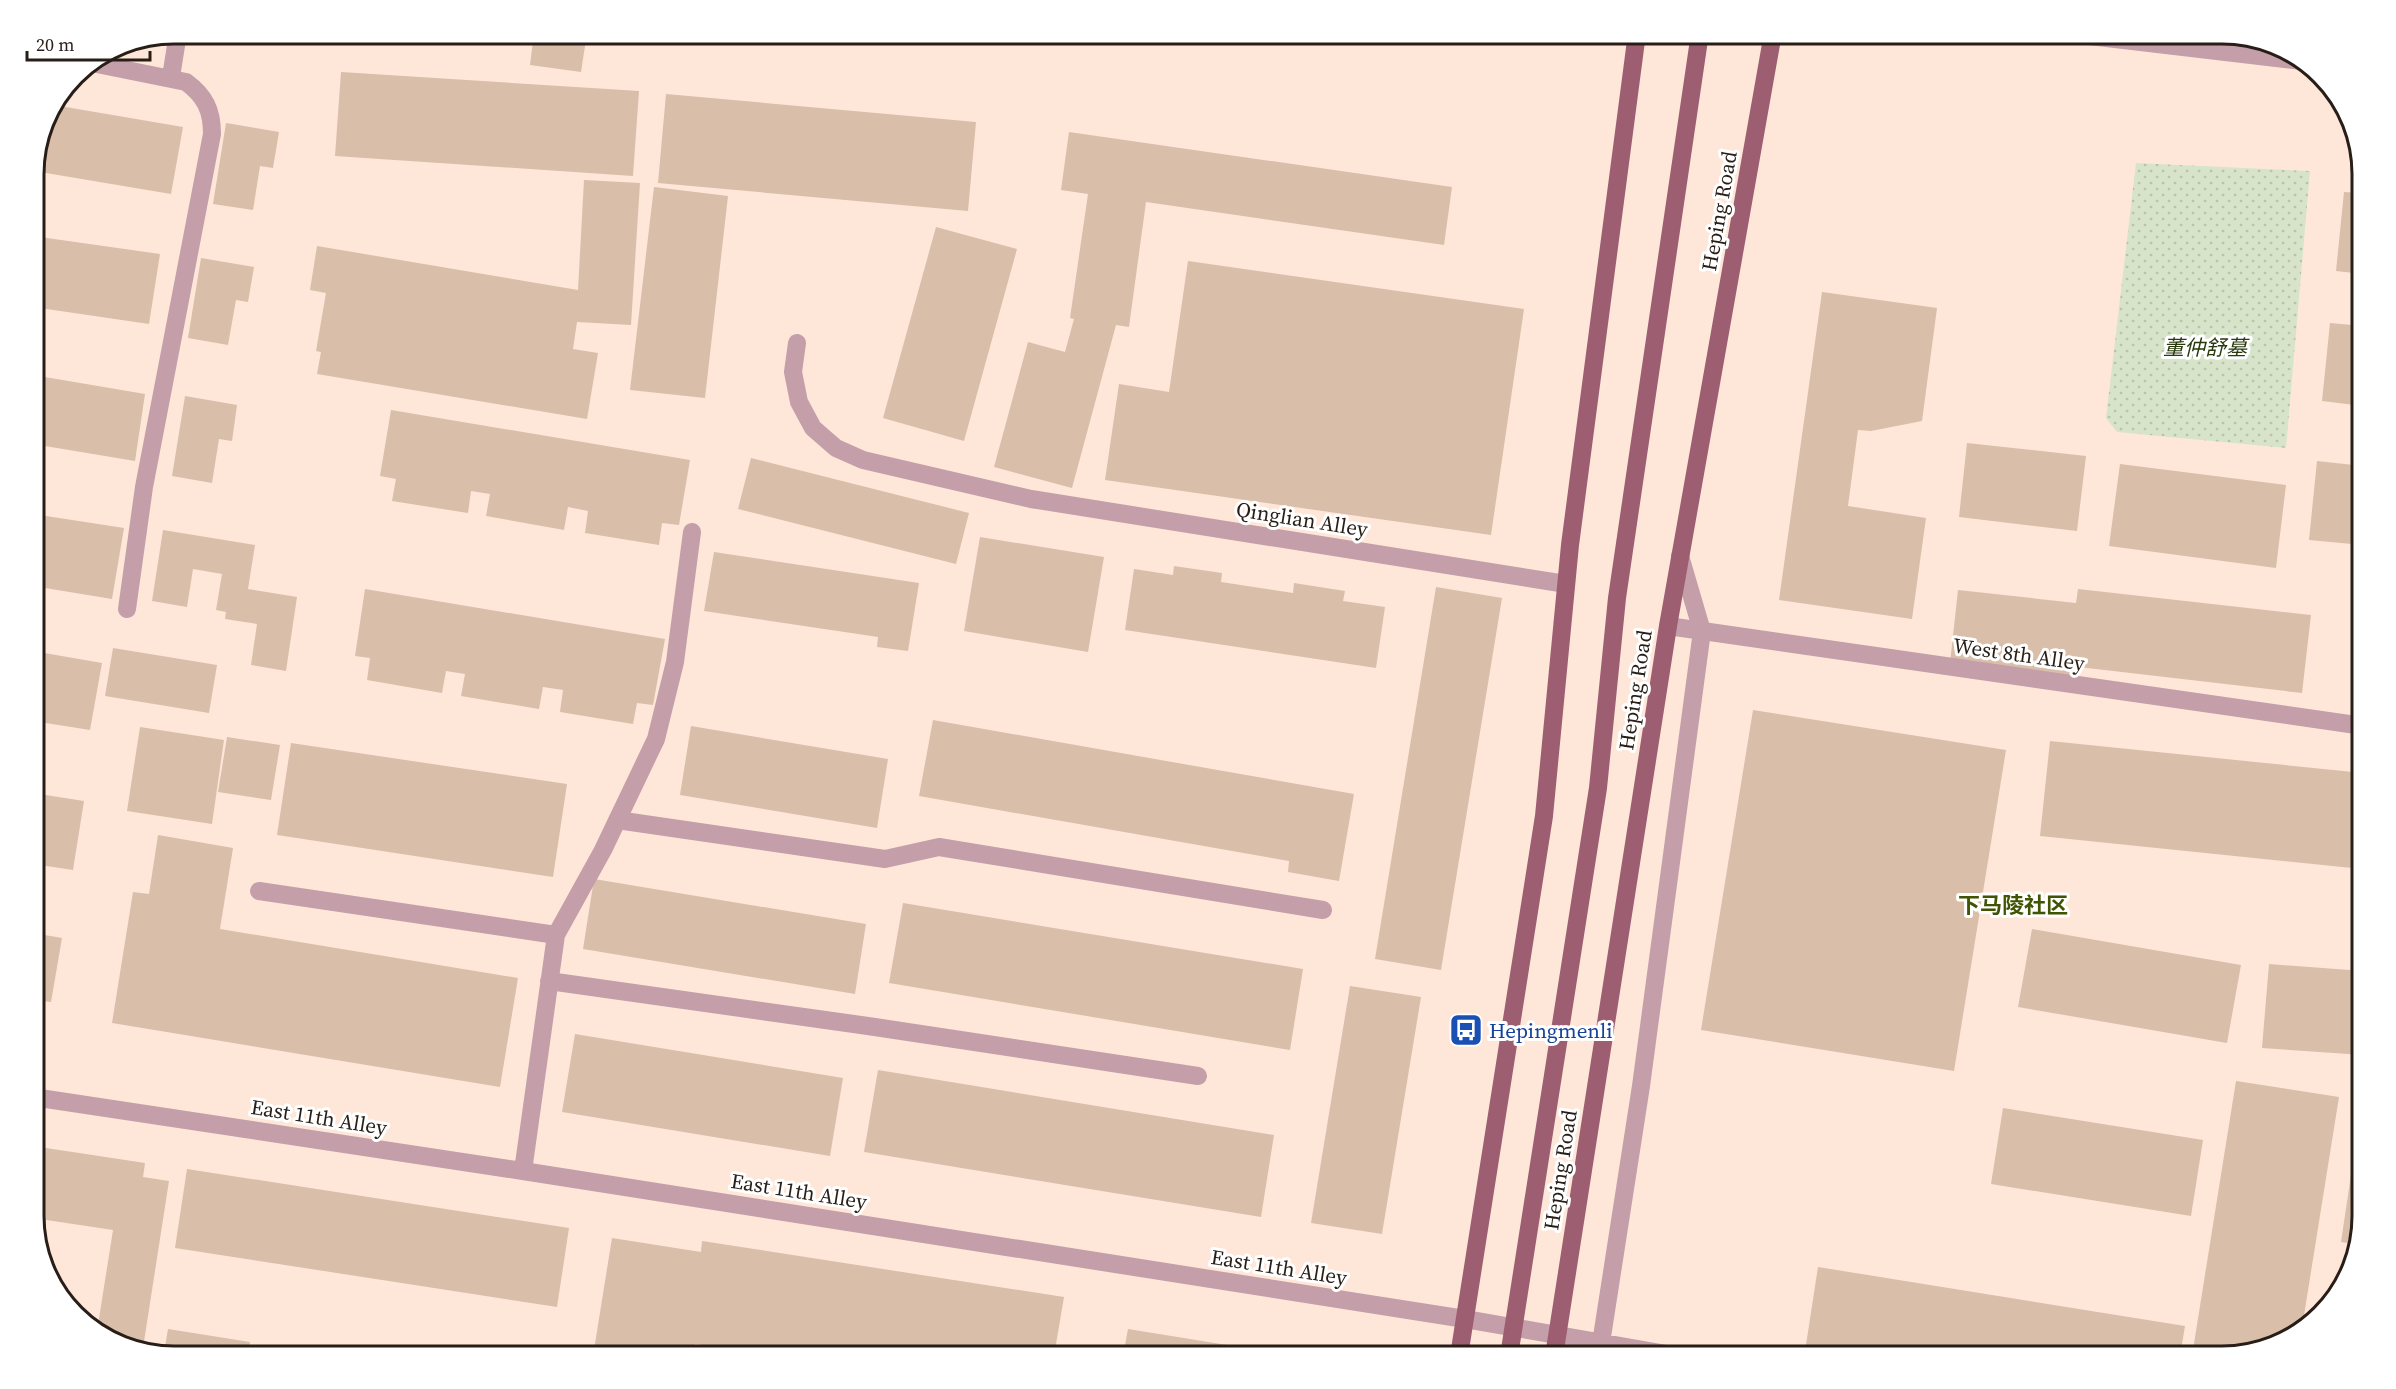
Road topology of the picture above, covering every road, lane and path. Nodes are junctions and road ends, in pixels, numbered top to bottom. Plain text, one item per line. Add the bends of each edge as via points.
1 (176, 44) edge
2 (1636, 44) edge
3 (1698, 44) edge
4 (1771, 44) edge
5 (2158, 44) edge
6 (2283, 59) edge
7 (102, 65) edge
8 (171, 77) junction
9 (797, 343) dead end
10 (692, 532) dead end
11 (1680, 556) junction
12 (1566, 584) junction
13 (128, 609) dead end
14 (1668, 626) junction
15 (1702, 631) junction
16 (2352, 724) edge
17 (617, 820) junction
18 (259, 891) dead end
19 (1323, 910) dead end
20 (556, 935) junction
21 (549, 981) junction
22 (1198, 1077) dead end
23 (44, 1099) edge
24 (524, 1171) junction
25 (1465, 1319) junction
26 (1514, 1327) junction
27 (1558, 1334) junction
28 (1461, 1346) edge
29 (1511, 1346) edge
30 (1556, 1346) edge
31 (1592, 1346) edge
32 (1600, 1346) edge

1 - 8 street
2 - 12 main road
3 - 26 main road, Heping Road via 1617,598 1598,788
4 - 11 main road, Heping Road
5 - 6 street
7 - 8 street
8 - 13 street via 199,91 212,118 212,134 144,487
9 - 12 street, Qinglian Alley via 793,372 799,402 813,428 836,448 863,460 1030,499
10 - 17 street via 675,662 656,739
11 - 14 main road, Heping Road
11 - 15 street
12 - 25 main road via 1544,816
14 - 15 street, West 8th Alley
14 - 27 main road, Heping Road
15 - 16 street, West 8th Alley
15 - 32 street via 1641,1086
17 - 19 street via 885,859 939,847
17 - 20 street
18 - 20 street
20 - 21 street
21 - 22 street
21 - 24 street
23 - 24 street, East 11th Alley
24 - 25 street, East 11th Alley
25 - 26 street, East 11th Alley
25 - 28 main road
26 - 27 street, East 11th Alley
26 - 29 main road, Heping Road
27 - 30 main road, Heping Road
27 - 31 street, East 11th Alley

